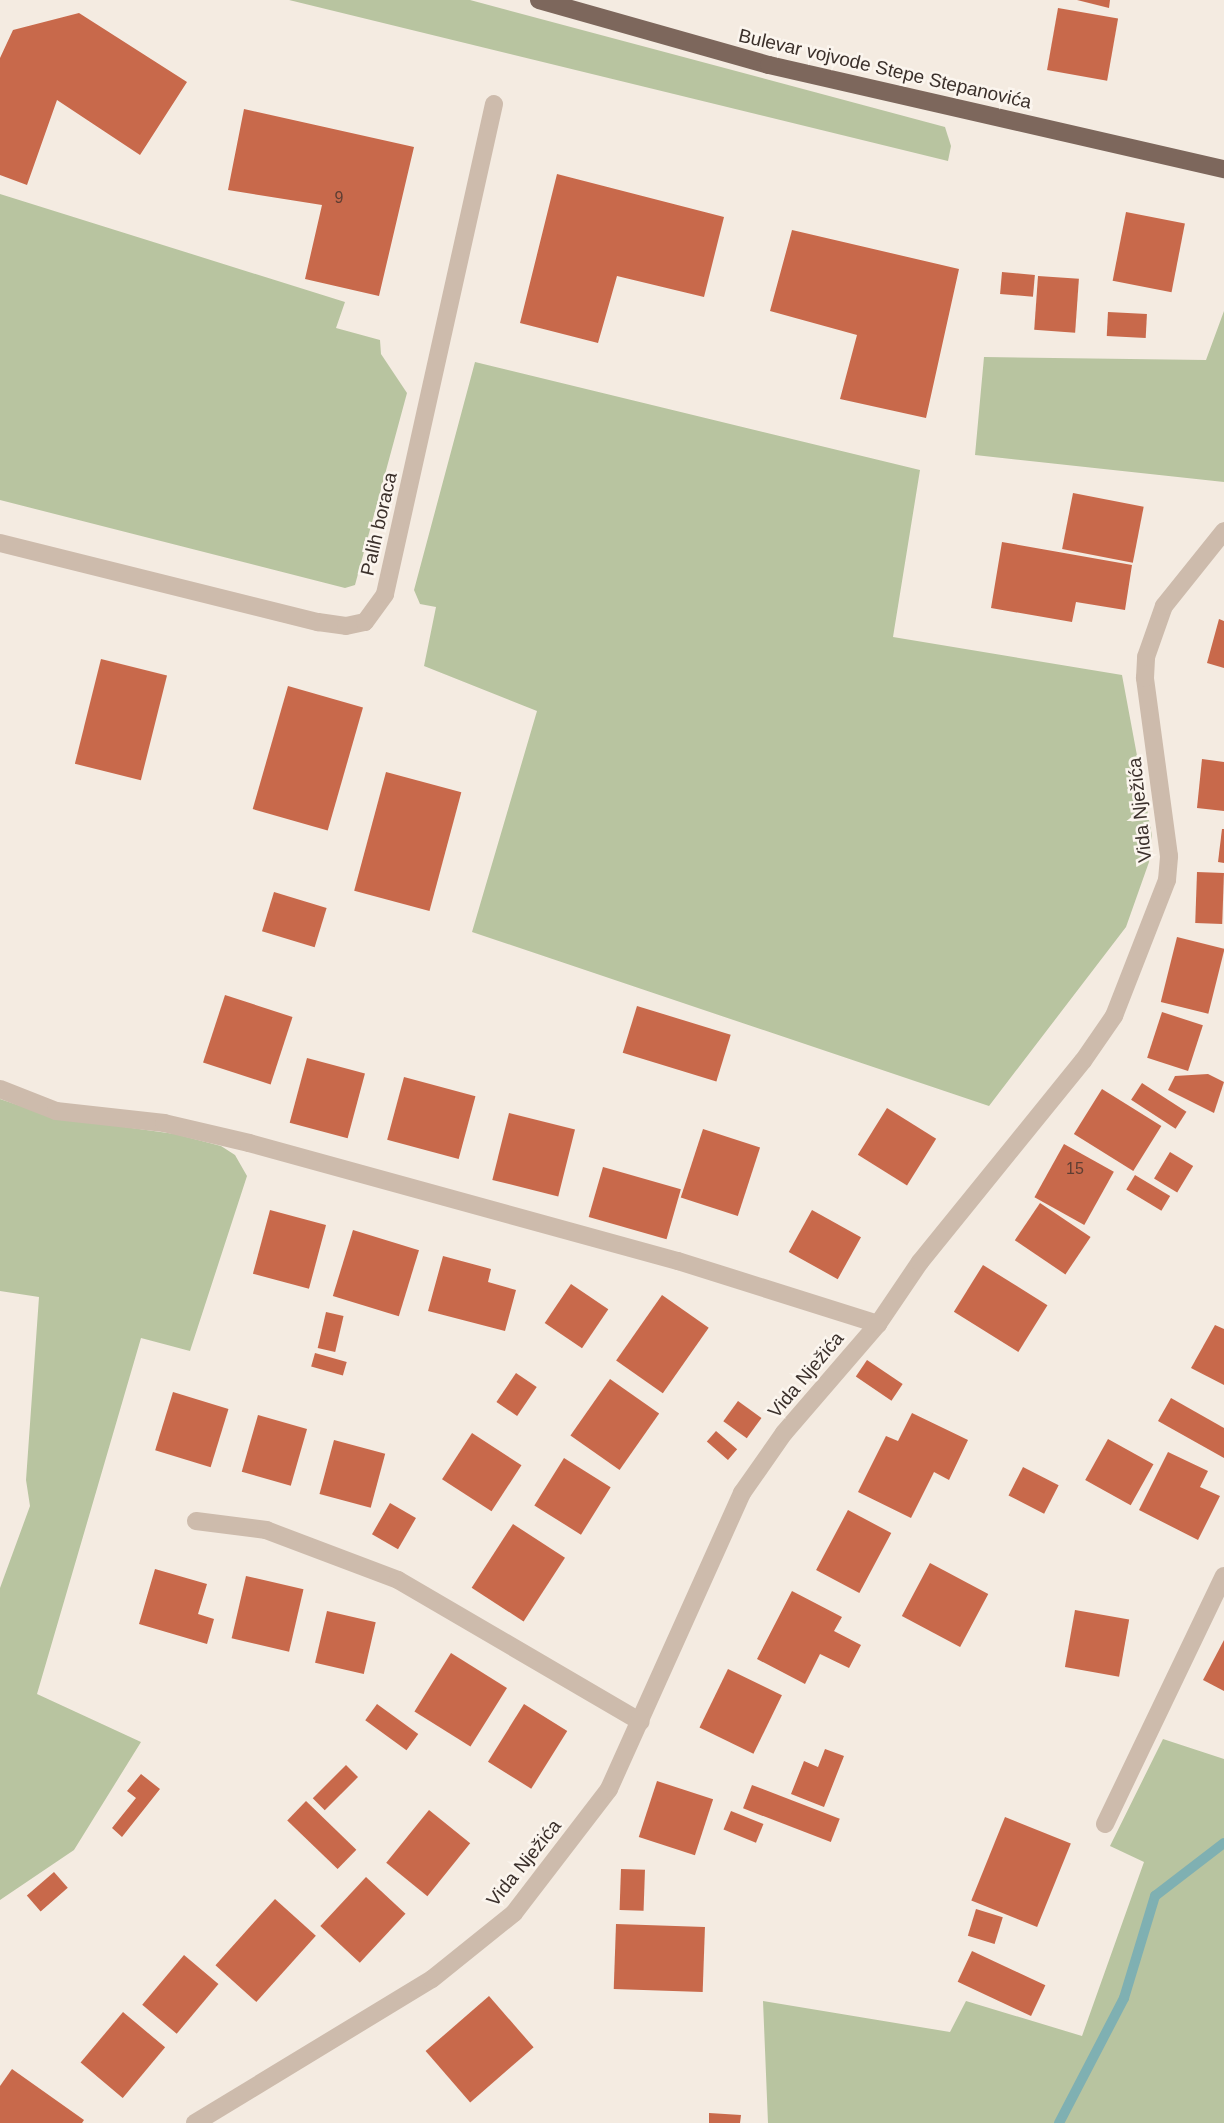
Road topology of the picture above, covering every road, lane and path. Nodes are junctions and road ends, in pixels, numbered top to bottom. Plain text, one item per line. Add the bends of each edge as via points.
1 (539, 0) edge
2 (494, 104) dead end
3 (1224, 169) edge
4 (1224, 531) edge
5 (0, 543) edge
6 (0, 1088) edge
7 (878, 1324) junction
8 (196, 1521) dead end
9 (1224, 1576) edge
10 (641, 1723) junction
11 (1105, 1824) dead end
12 (195, 2123) edge

1 - 3 main road, Bulevar vojvode Stepe Stepanovića via 769,65
2 - 5 street, Palih boraca via 385,594 365,622 346,626 318,622
4 - 7 street, Vida Nježića via 1164,606 1146,657 1169,856 1156,918 1128,985 1114,1016 1083,1061 920,1262
6 - 7 street via 56,1111 164,1123 249,1143 678,1261
7 - 10 street, Vida Nježića via 784,1433 742,1493
8 - 10 street via 266,1530 398,1580
9 - 11 street
10 - 12 street, Vida Nježića via 609,1789 514,1913 477,1947 384,2010

